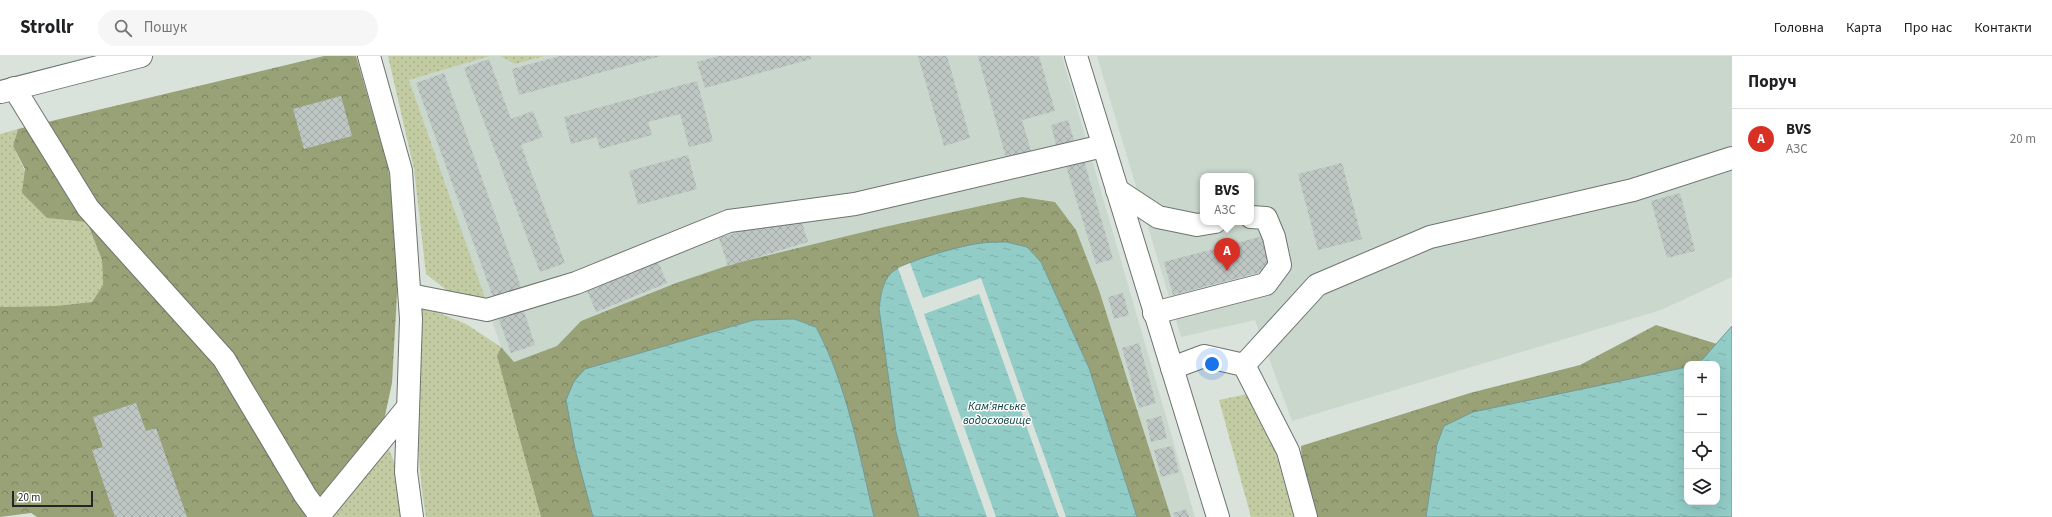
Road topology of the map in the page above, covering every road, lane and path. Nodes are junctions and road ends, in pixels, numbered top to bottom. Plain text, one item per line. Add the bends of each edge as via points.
1 (142, 56) edge
2 (370, 56) edge
3 (1076, 56) edge
4 (7, 90) edge
5 (1103, 146) junction
6 (1732, 158) edge
7 (1116, 190) junction
8 (1254, 217) edge
9 (1200, 224) edge
10 (410, 295) junction
11 (1154, 313) junction
12 (1244, 365) junction
13 (1172, 368) junction
14 (408, 407) junction
15 (319, 516) edge
16 (412, 517) edge
17 (1218, 517) edge
18 (1306, 517) edge

1 - 4 street
2 - 10 street via 401,171
3 - 5 street
4 - 15 street via 88,208 224,359
5 - 7 street
5 - 10 street via 856,204 729,221 576,283 487,310
6 - 12 street via 1633,190 1423,240 1317,285
7 - 9 street via 1158,217
7 - 11 street
8 - 11 street via 1266,218 1274,237 1280,265 1266,284
10 - 14 street via 412,319
11 - 13 street
12 - 13 street via 1204,356
12 - 18 street via 1288,451
13 - 17 street
14 - 15 street
14 - 16 street via 406,472

